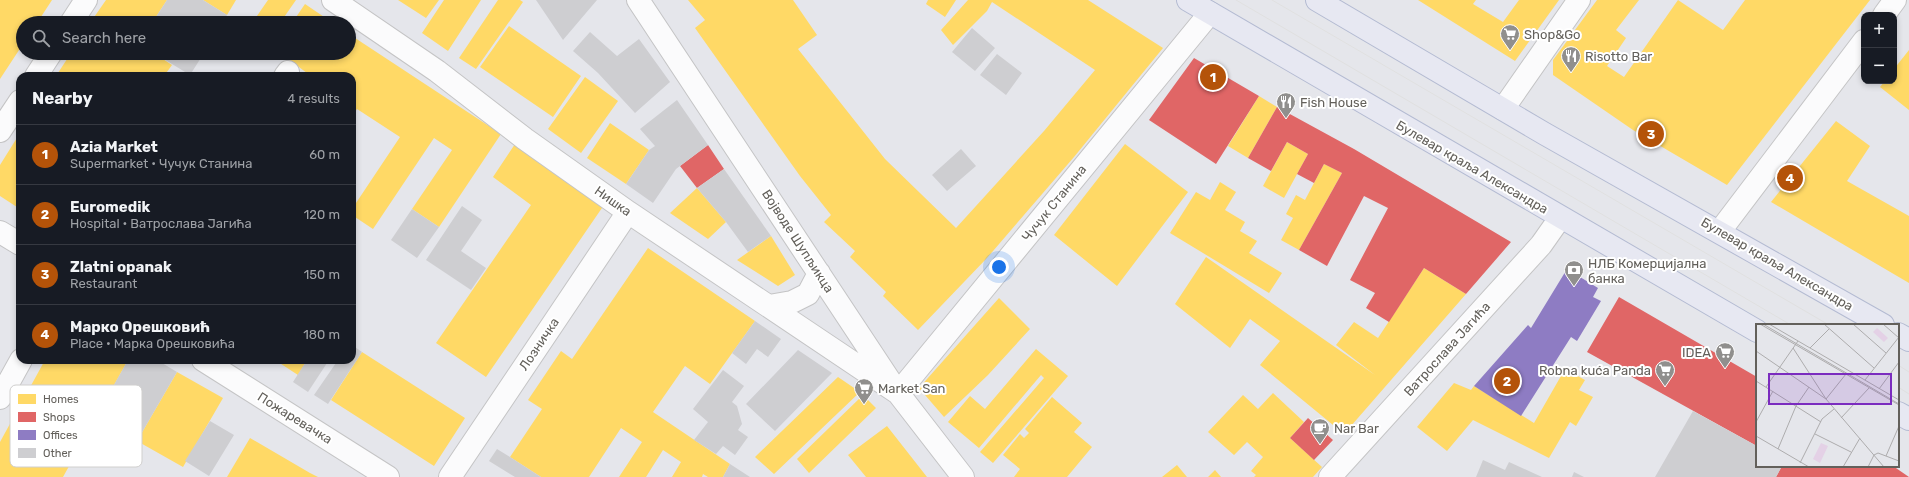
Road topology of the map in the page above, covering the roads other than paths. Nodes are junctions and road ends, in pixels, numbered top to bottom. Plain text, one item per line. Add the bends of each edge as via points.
1 (86, 0) edge
2 (333, 0) edge
3 (638, 0) edge
4 (1188, 0) edge
5 (1317, 0) edge
6 (1579, 0) edge
7 (1895, 0) edge
8 (1886, 12) edge
9 (1210, 13) junction
10 (76, 16) edge
11 (1861, 45) edge
12 (46, 60) edge
13 (39, 72) edge
14 (16, 106) edge
15 (1503, 109) junction
16 (0, 131) edge
17 (628, 212) junction
18 (1560, 218) junction
19 (0, 232) edge
20 (1720, 232) junction
21 (16, 242) edge
22 (819, 273) junction
23 (769, 306) junction
24 (1881, 324) edge
25 (1756, 330) edge
26 (1899, 335) edge
27 (1909, 340) edge
28 (19, 364) edge
29 (209, 364) edge
30 (898, 393) junction
31 (0, 398) edge
32 (1899, 414) edge
33 (1909, 420) edge
34 (388, 477) edge
35 (450, 477) edge
36 (963, 477) edge
37 (1330, 477) edge

1 - 10 street
2 - 17 street, Нишка via 437,72 525,139
3 - 22 street, Војводе Шупљикца
4 - 9 main road, Булевар краља Александра
5 - 15 main road, Булевар краља Александра
6 - 15 street
7 - 8 street
9 - 18 main road, Булевар краља Александра
9 - 30 street, Чучук Станина
11 - 20 street
12 - 13 street
14 - 16 street
15 - 20 main road, Булевар краља Александра
17 - 23 street, Нишка
17 - 35 street, Лозничка
18 - 25 main road, Булевар краља Александра
18 - 37 street, Ватрослава Јагића via 1541,245
19 - 21 street
20 - 24 main road, Булевар краља Александра
22 - 23 street via 808,294 792,302
22 - 30 street, Војводе Шупљикца
23 - 30 street, Нишка
26 - 27 main road
28 - 31 street
29 - 34 street, Пожаревачка
30 - 36 street, Војводе Шупљикца
32 - 33 main road

